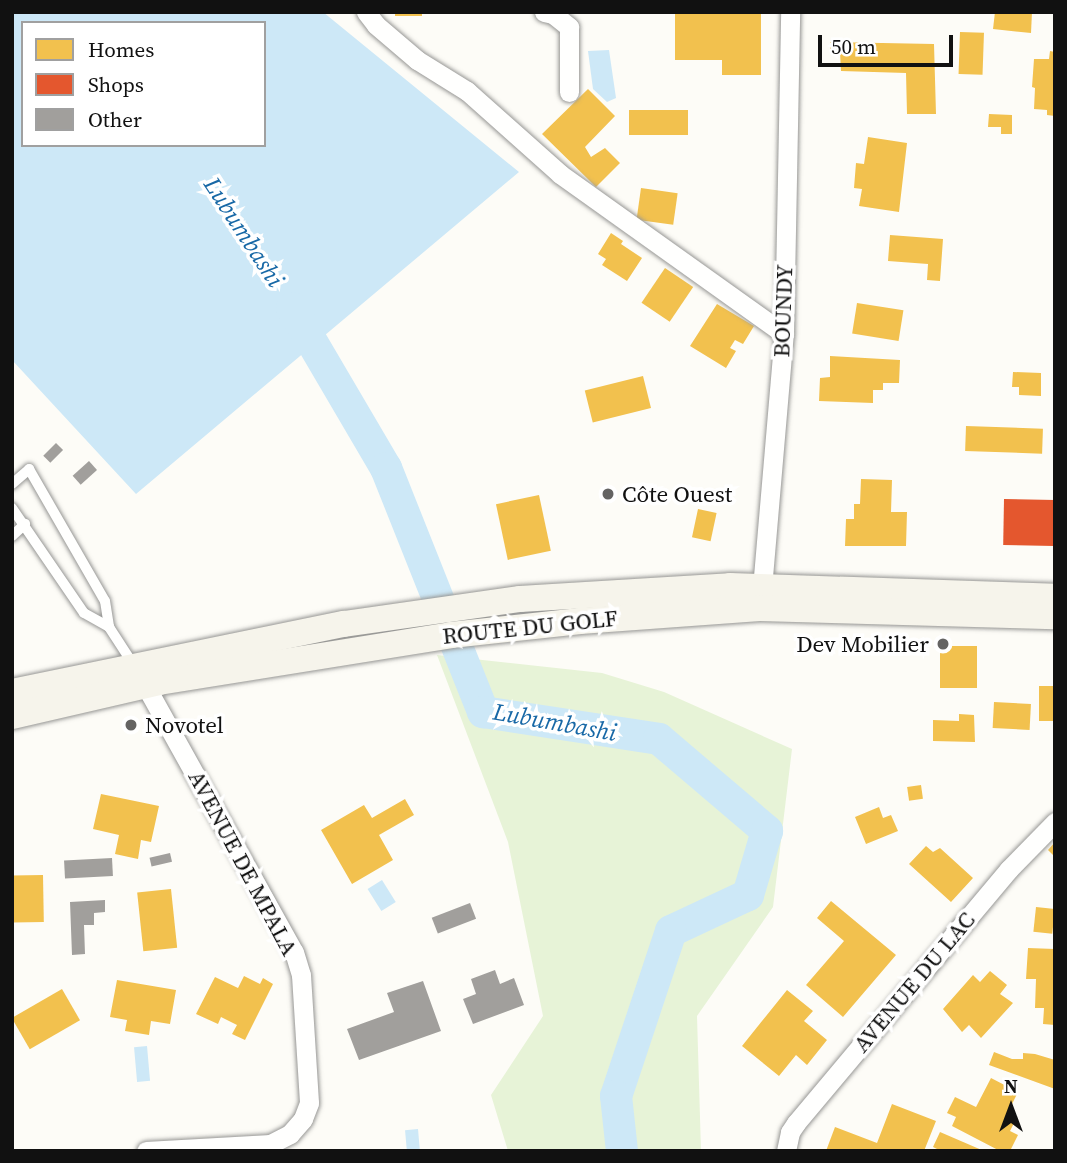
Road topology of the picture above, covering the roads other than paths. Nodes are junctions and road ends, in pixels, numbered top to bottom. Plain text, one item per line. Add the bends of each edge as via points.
1 (366, 12) edge
2 (544, 12) edge
3 (790, 12) edge
4 (569, 92) dead end
5 (784, 334) junction
6 (12, 484) edge
7 (12, 508) edge
8 (25, 524) junction
9 (12, 536) edge
10 (761, 597) junction
11 (1055, 597) edge
12 (1055, 616) edge
13 (109, 628) junction
14 (139, 675) junction
15 (12, 691) edge
16 (12, 716) edge
17 (1055, 822) edge
18 (146, 1151) edge
19 (786, 1151) edge

1 - 5 street via 417,60 467,91 560,174
2 - 4 street via 569,27
3 - 5 street, BOUNDY
5 - 10 street, BOUNDY
6 - 13 lane via 29,469 105,601
7 - 8 lane
8 - 9 lane
8 - 13 lane via 84,613
10 - 11 main road
10 - 12 main road, ROUTE DU GOLF
10 - 14 main road, ROUTE DU GOLF
10 - 14 main road via 577,594 446,608
13 - 14 lane
14 - 15 main road
14 - 16 main road, ROUTE DU GOLF
14 - 18 street, AVENUE DE MPALA via 294,952 301,975 309,1104 290,1134 270,1144
17 - 19 street, AVENUE DU LAC via 1009,870 796,1123

